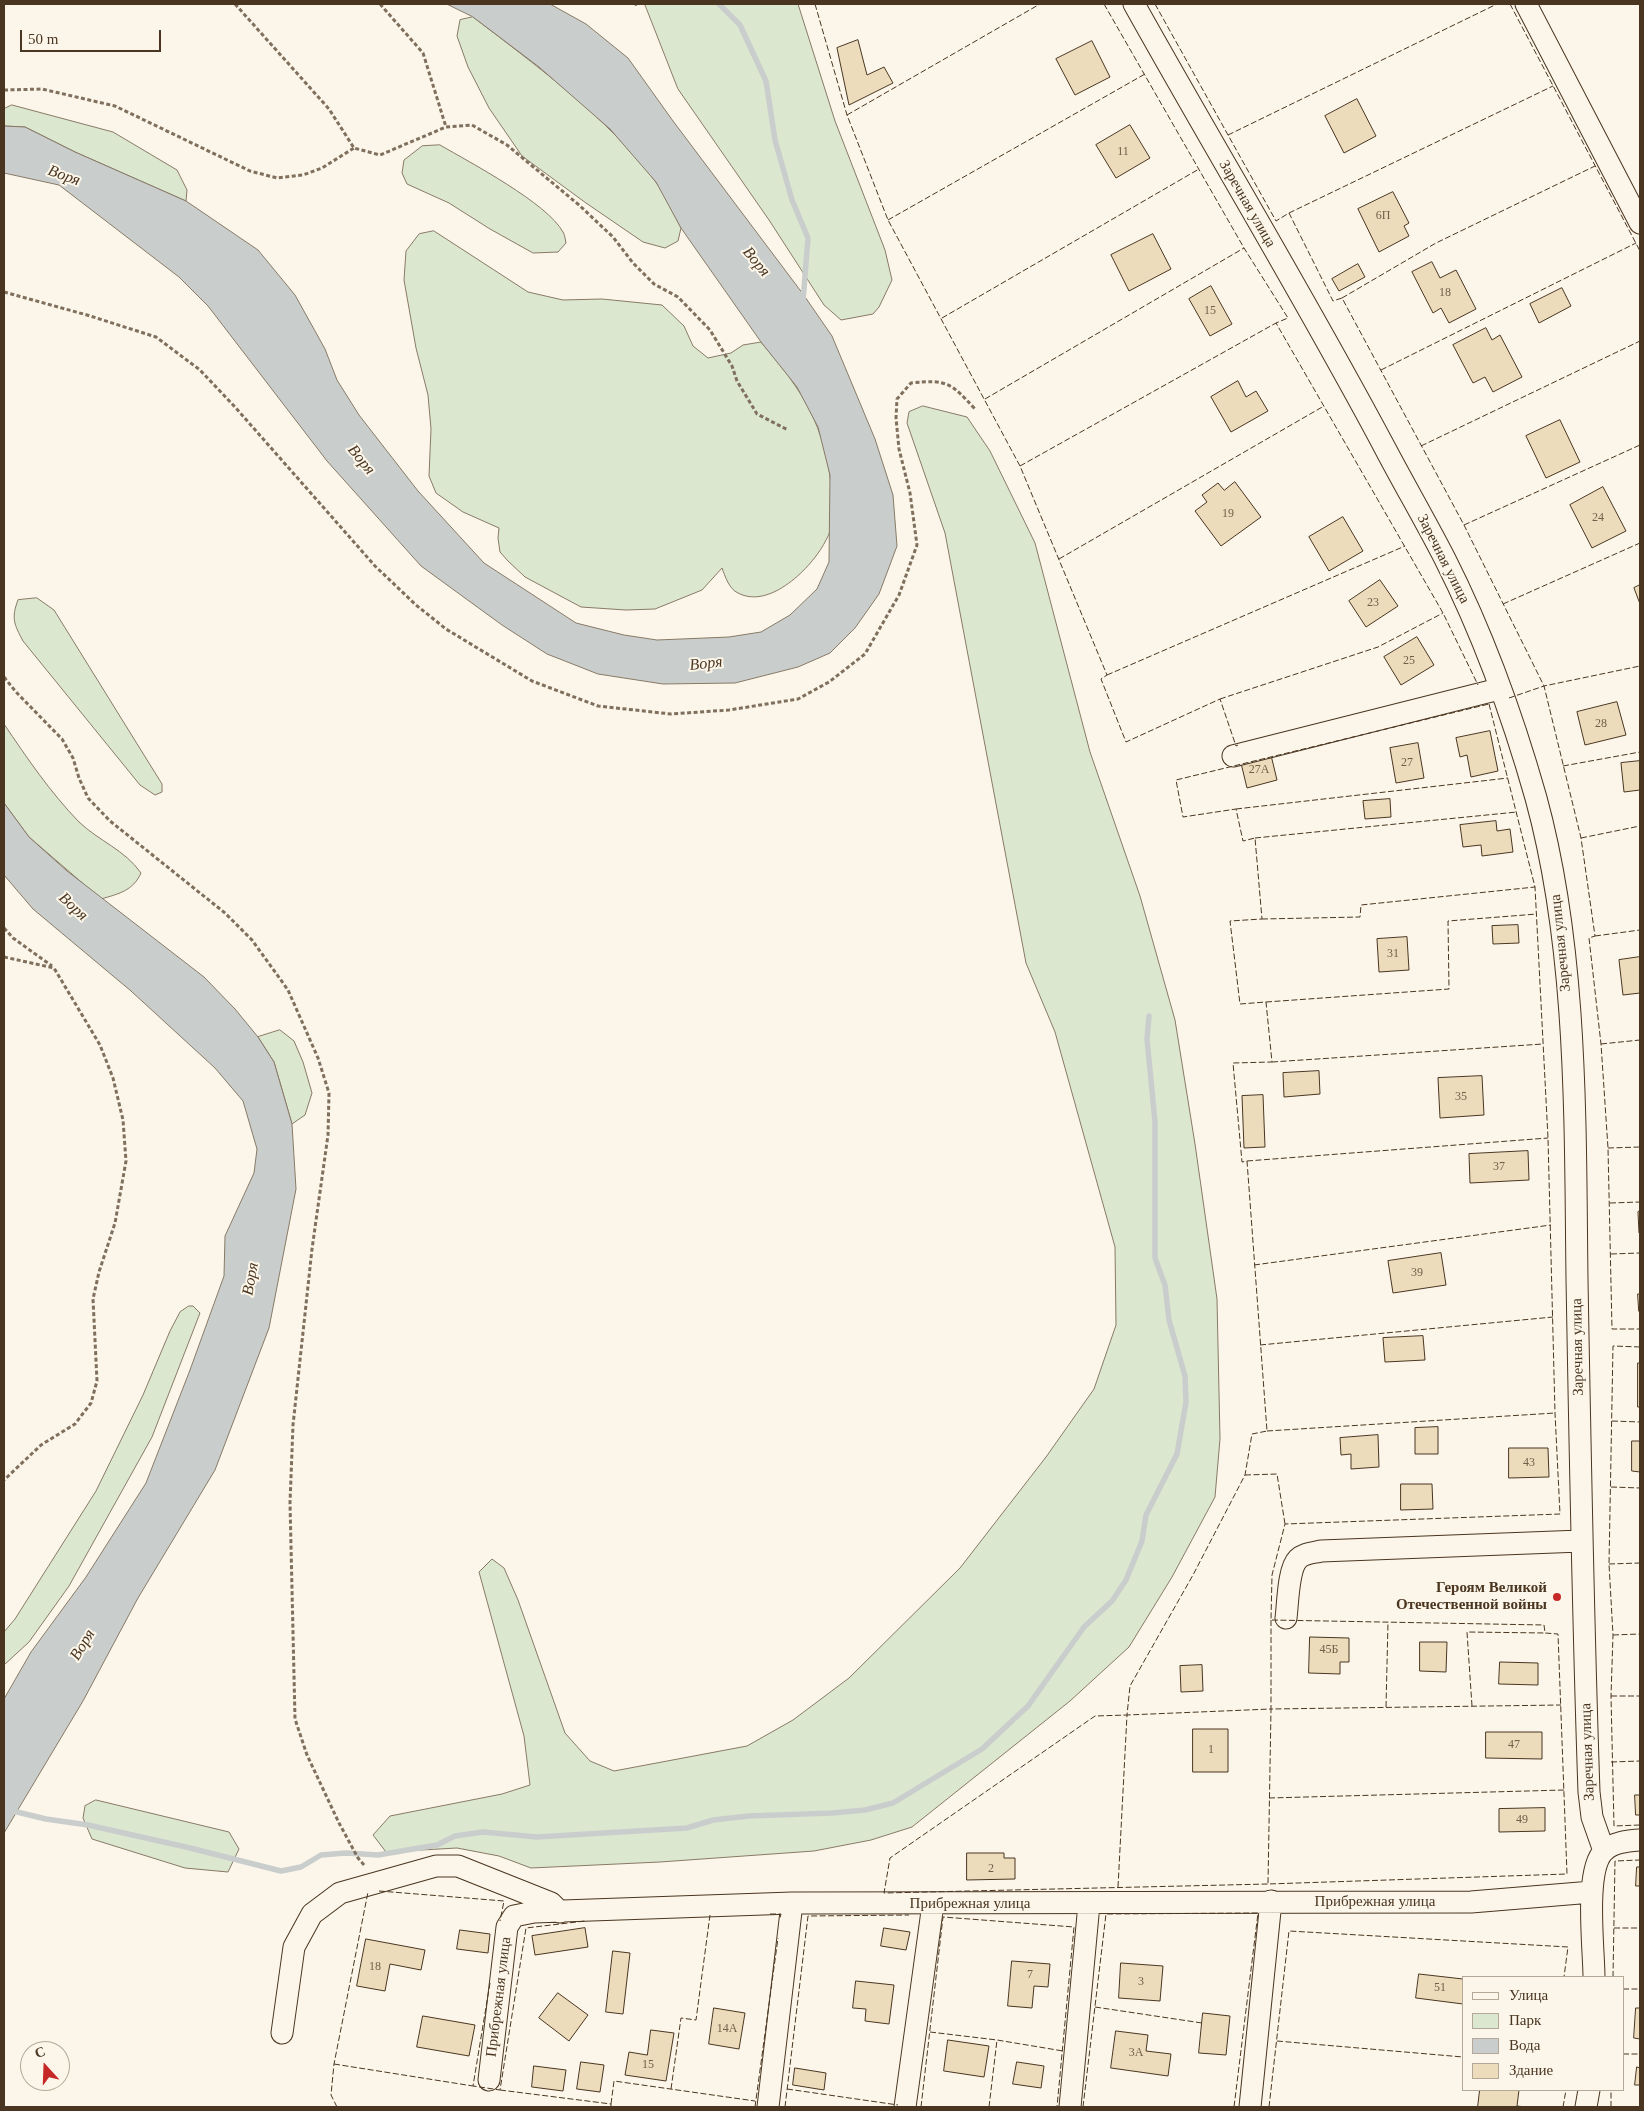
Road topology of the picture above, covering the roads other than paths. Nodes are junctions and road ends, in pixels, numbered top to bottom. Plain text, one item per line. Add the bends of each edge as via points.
1 (1134, 4) edge
2 (1526, 4) edge
3 (1640, 223) edge
4 (1499, 688) junction
5 (1233, 756) dead end
6 (1581, 1540) junction
7 (1286, 1618) dead end
8 (1640, 1840) edge
9 (1604, 1851) junction
10 (1592, 1892) junction
11 (1271, 1902) junction
12 (792, 1903) junction
13 (933, 1904) junction
14 (1089, 1904) junction
15 (560, 1912) junction
16 (1594, 1976) edge
17 (282, 2033) dead end
18 (489, 2080) dead end
19 (1589, 2091) edge
20 (768, 2107) edge
21 (905, 2107) edge
22 (1070, 2107) edge
23 (1250, 2107) edge
24 (1586, 2107) edge

1 - 4 street, Заречная улица via 1356,393 1446,560
2 - 3 street
4 - 5 street
4 - 6 street, Заречная улица via 1536,799 1551,858 1562,932 1572,1051
6 - 7 street via 1306,1554 1297,1560 1291,1573
6 - 9 street, Заречная улица via 1589,1792 1592,1817
8 - 9 street via 1613,1845
9 - 10 street via 1594,1870
10 - 11 street, Прибрежная улица via 1471,1902
10 - 16 street
11 - 14 street, Прибрежная улица
11 - 23 street
12 - 13 street, Прибрежная улица
12 - 15 street, Прибрежная улица
12 - 20 street
13 - 14 street, Прибрежная улица
13 - 21 street
14 - 22 street
15 - 17 street via 551,1903 458,1866 436,1866 340,1893 312,1914 294,1947
15 - 18 street, Прибрежная улица via 514,1916 507,1927
19 - 24 street

